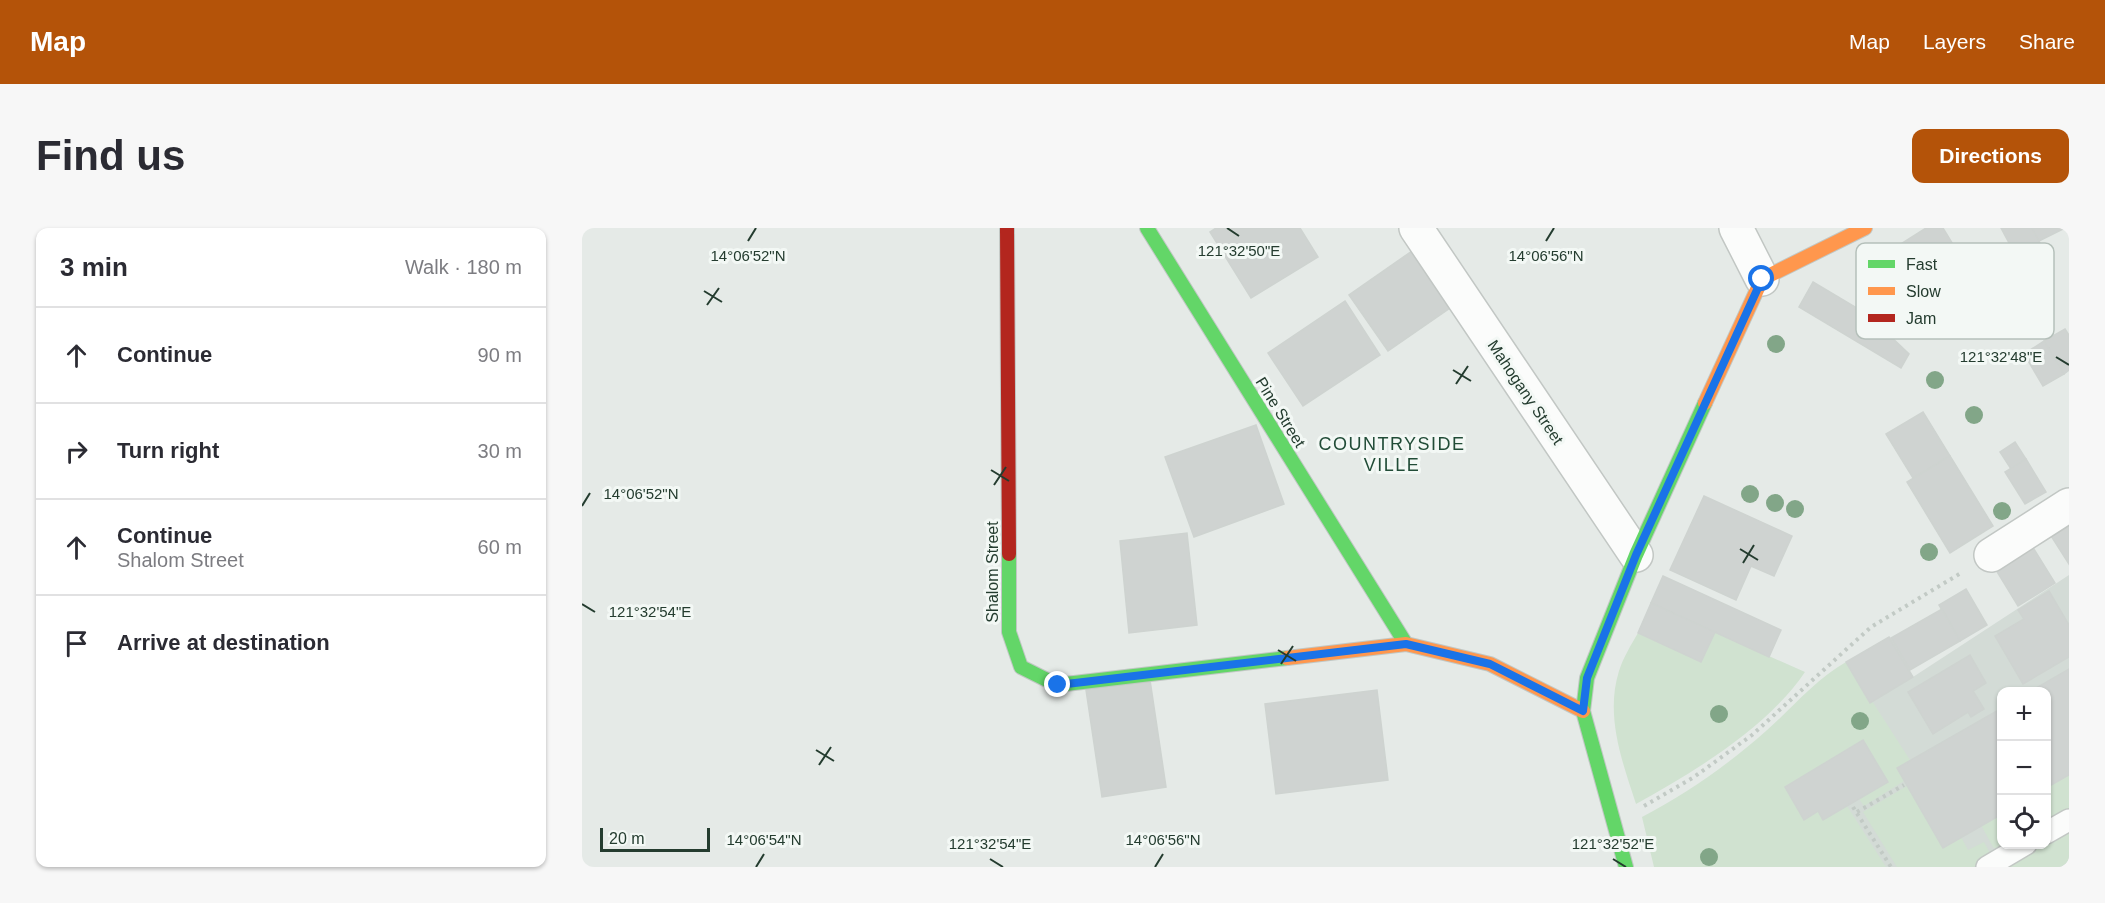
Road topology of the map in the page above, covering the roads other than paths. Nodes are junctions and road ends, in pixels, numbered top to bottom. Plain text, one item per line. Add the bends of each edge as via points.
1 (1007, 228) edge
2 (1147, 228) edge
3 (1416, 228) edge
4 (1736, 228) edge
5 (1865, 228) edge
6 (1762, 279) junction
7 (2069, 505) edge
8 (1636, 555) junction
9 (1991, 555) road end
10 (1406, 644) junction
11 (1583, 711) junction
12 (2069, 820) edge
13 (2051, 830) edge
14 (2018, 849) edge
15 (1626, 867) edge
16 (1987, 867) edge

1 - 10 street, Shalom Street via 1009,632 1022,667 1058,685
2 - 10 street, Pine Street
3 - 8 street, Mahogany Street
4 - 6 street
5 - 6 street
6 - 8 street
7 - 9 street
8 - 11 street via 1587,678
10 - 11 street via 1490,664
11 - 15 street
12 - 13 lane
14 - 16 lane

